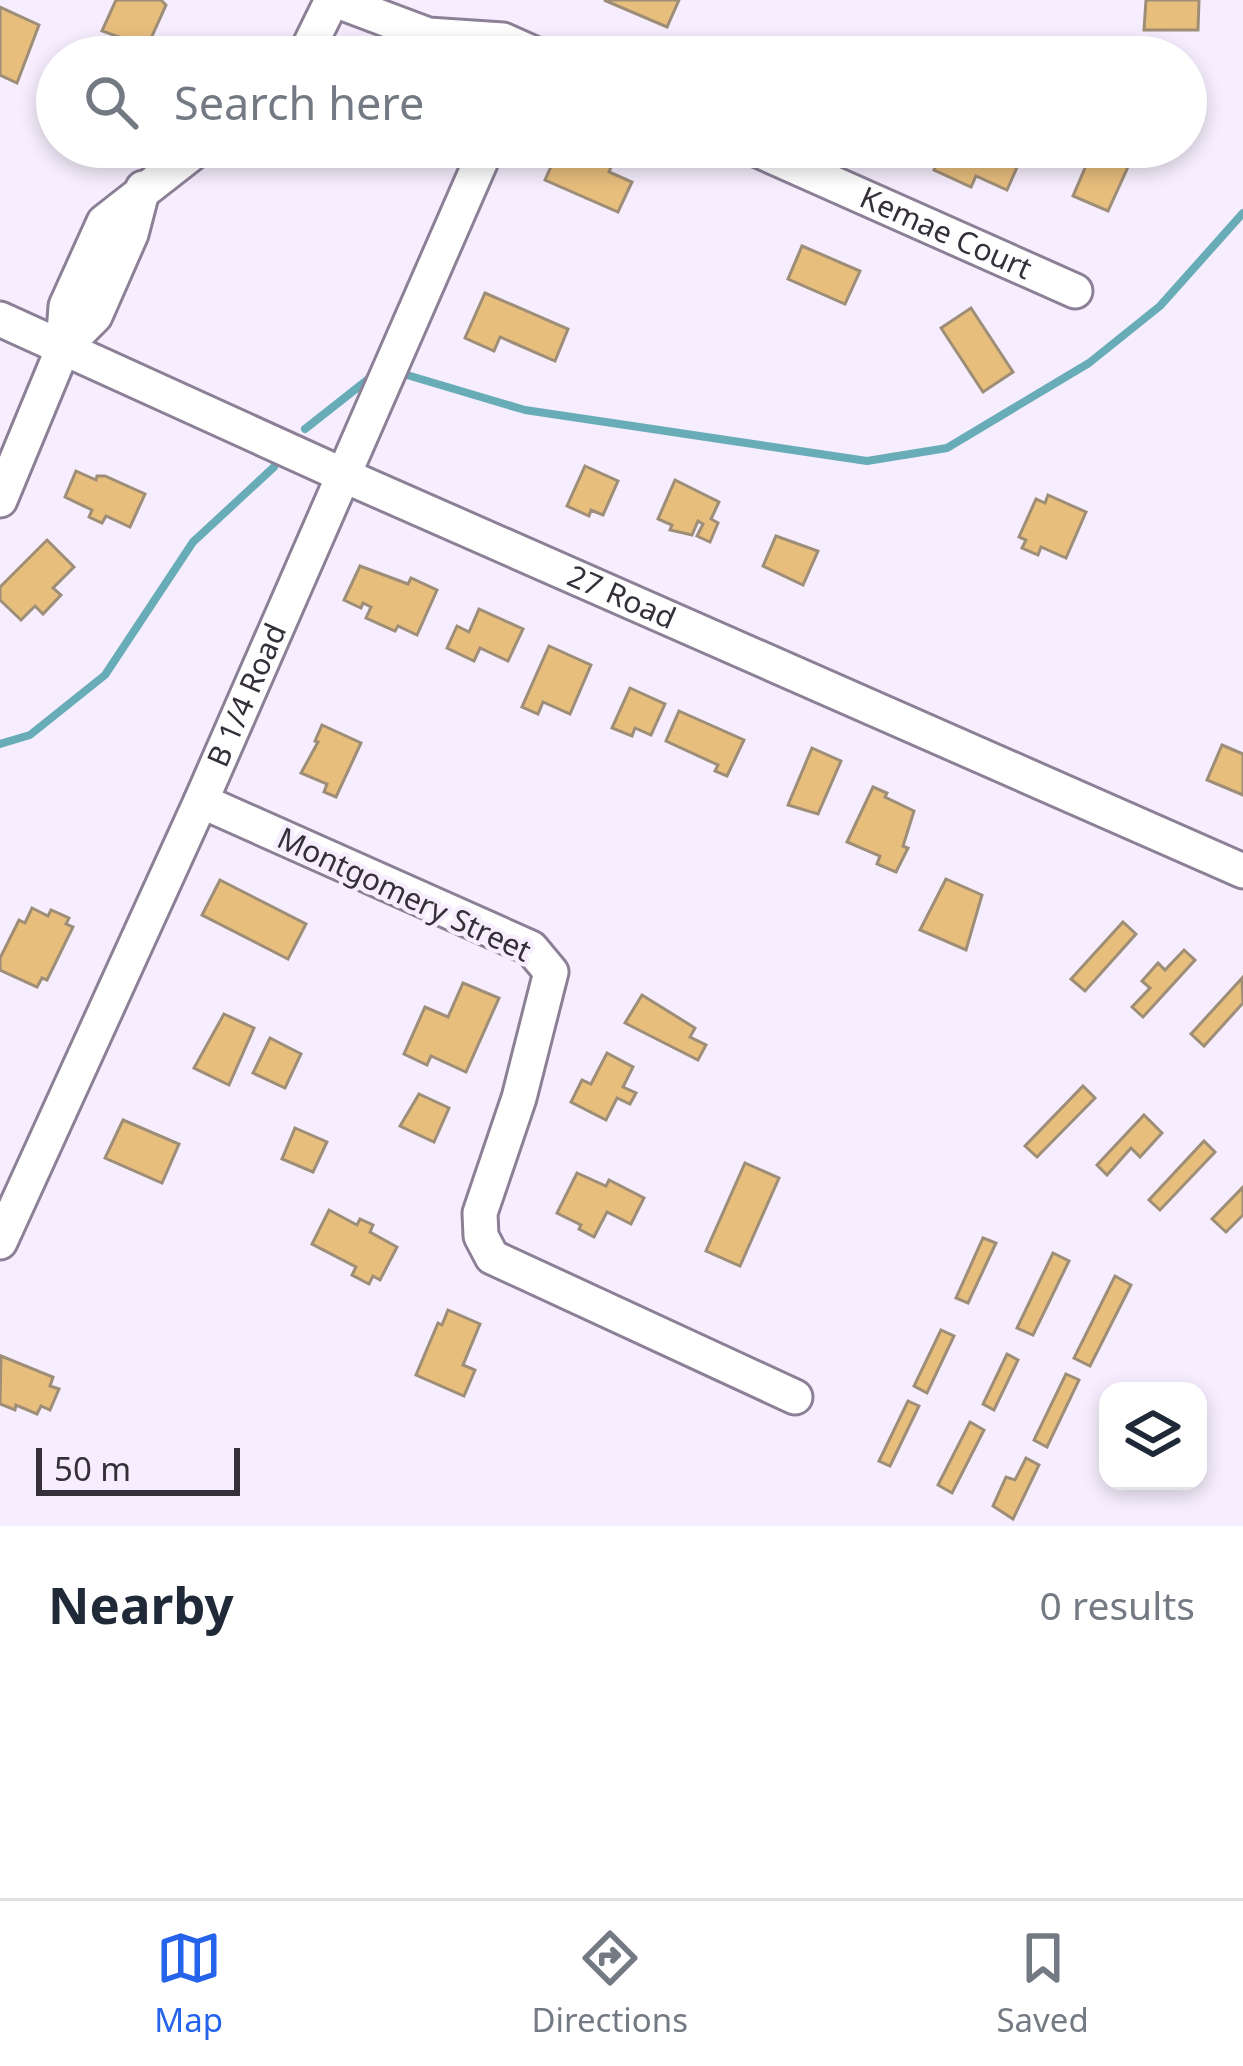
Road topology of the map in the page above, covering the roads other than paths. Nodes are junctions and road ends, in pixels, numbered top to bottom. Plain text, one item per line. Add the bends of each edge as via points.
1 (333, 0) edge
2 (315, 36) edge
3 (453, 36) edge
4 (171, 168) edge
5 (478, 168) edge
6 (798, 168) edge
7 (1075, 291) dead end
8 (0, 320) edge
9 (63, 348) junction
10 (343, 475) junction
11 (0, 500) edge
12 (201, 801) junction
13 (1243, 871) edge
14 (0, 1242) edge
15 (795, 1396) dead end

1 - 2 street
1 - 3 street
4 - 9 street via 104,222 66,306
5 - 10 street, B 1/4 Road
6 - 7 street, Kemae Court
8 - 9 street, 27 Road
9 - 10 street, 27 Road
9 - 11 street
10 - 12 street, B 1/4 Road
10 - 13 street, 27 Road
12 - 14 street, B 1/4 Road
12 - 15 street, Montgomery Street via 530,948 551,972 480,1213 492,1257

